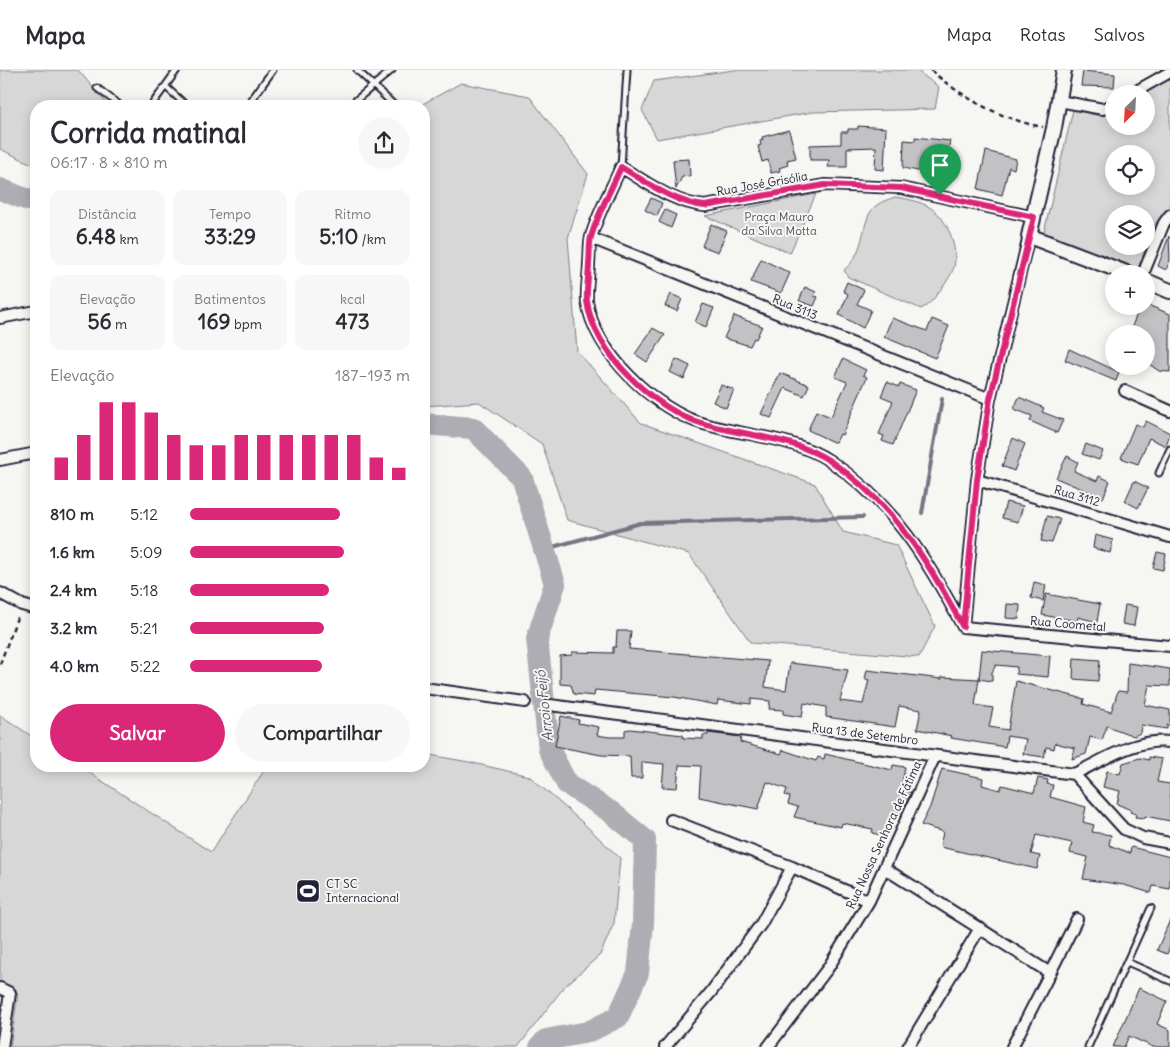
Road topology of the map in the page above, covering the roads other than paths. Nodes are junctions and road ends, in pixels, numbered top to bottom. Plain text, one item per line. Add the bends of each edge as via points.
1 (177, 70) edge
2 (273, 70) edge
3 (356, 70) edge
4 (392, 70) edge
5 (627, 70) edge
6 (1064, 70) edge
7 (1170, 72) edge
8 (1147, 85) edge
9 (374, 86) junction
10 (166, 87) junction
11 (97, 88) dead end
12 (114, 100) edge
13 (156, 100) edge
14 (181, 100) edge
15 (251, 100) edge
16 (356, 100) edge
17 (389, 100) edge
18 (1059, 101) junction
19 (1105, 109) edge
20 (621, 167) junction
21 (1170, 215) edge
22 (1034, 217) junction
23 (1029, 236) junction
24 (591, 238) junction
25 (1105, 265) edge
26 (1147, 265) edge
27 (1155, 284) edge
28 (1170, 291) edge
29 (30, 312) edge
30 (0, 318) edge
31 (1125, 391) dead end
32 (990, 399) junction
33 (1170, 411) edge
34 (1170, 448) edge
35 (30, 454) edge
36 (0, 460) edge
37 (1159, 473) dead end
38 (977, 480) junction
39 (1170, 537) edge
40 (0, 593) edge
41 (30, 607) edge
42 (963, 627) junction
43 (1170, 646) edge
44 (430, 689) edge
45 (525, 702) dead end
46 (550, 705) dead end
47 (1170, 742) edge
48 (935, 756) junction
49 (1074, 774) junction
50 (671, 820) dead end
51 (1170, 843) edge
52 (792, 867) junction
53 (884, 868) junction
54 (869, 901) junction
55 (1151, 908) dead end
56 (1078, 919) dead end
57 (980, 928) junction
58 (1127, 962) junction
59 (1050, 973) junction
60 (1170, 981) edge
61 (0, 988) edge
62 (2, 1047) edge
63 (665, 1047) edge
64 (768, 1047) edge
65 (908, 1047) edge
66 (1012, 1047) edge
67 (1088, 1047) edge

1 - 10 lane
2 - 15 lane
3 - 9 lane
4 - 9 lane
5 - 20 lane
6 - 18 street
7 - 8 street
9 - 16 lane
9 - 17 lane
10 - 13 lane
10 - 14 lane
11 - 12 lane
18 - 19 street
18 - 22 street
20 - 22 street, Rua José Grisólia via 690,205 705,206 825,185 892,187
20 - 24 street
21 - 26 street
22 - 23 street
23 - 25 street
23 - 32 street
24 - 32 street, Rua 3113
24 - 42 street via 587,301 597,331 623,370 654,398 689,420 747,432 801,449 828,460 851,477 903,527 930,566
27 - 28 street
29 - 30 street
31 - 33 street
32 - 38 street
34 - 37 lane
35 - 36 street
38 - 39 street, Rua 3112
38 - 42 street
40 - 41 street
42 - 43 street, Rua Coometal
44 - 45 street
46 - 48 street, Rua 13 de Setembro
47 - 49 street via 1135,745
48 - 49 street, Rua 13 de Setembro
48 - 53 street, Rua Nossa Senhora de Fátima
49 - 51 street via 1124,829 1142,838
50 - 52 street
52 - 54 street
52 - 63 street via 761,924
53 - 54 street, Rua Nossa Senhora de Fátima
53 - 57 street
54 - 64 street, Rua Nossa Senhora de Fátima via 828,968
55 - 58 lane
56 - 59 street
57 - 59 street
57 - 65 street
58 - 60 lane
58 - 67 lane
59 - 66 street
61 - 62 street via 10,994

